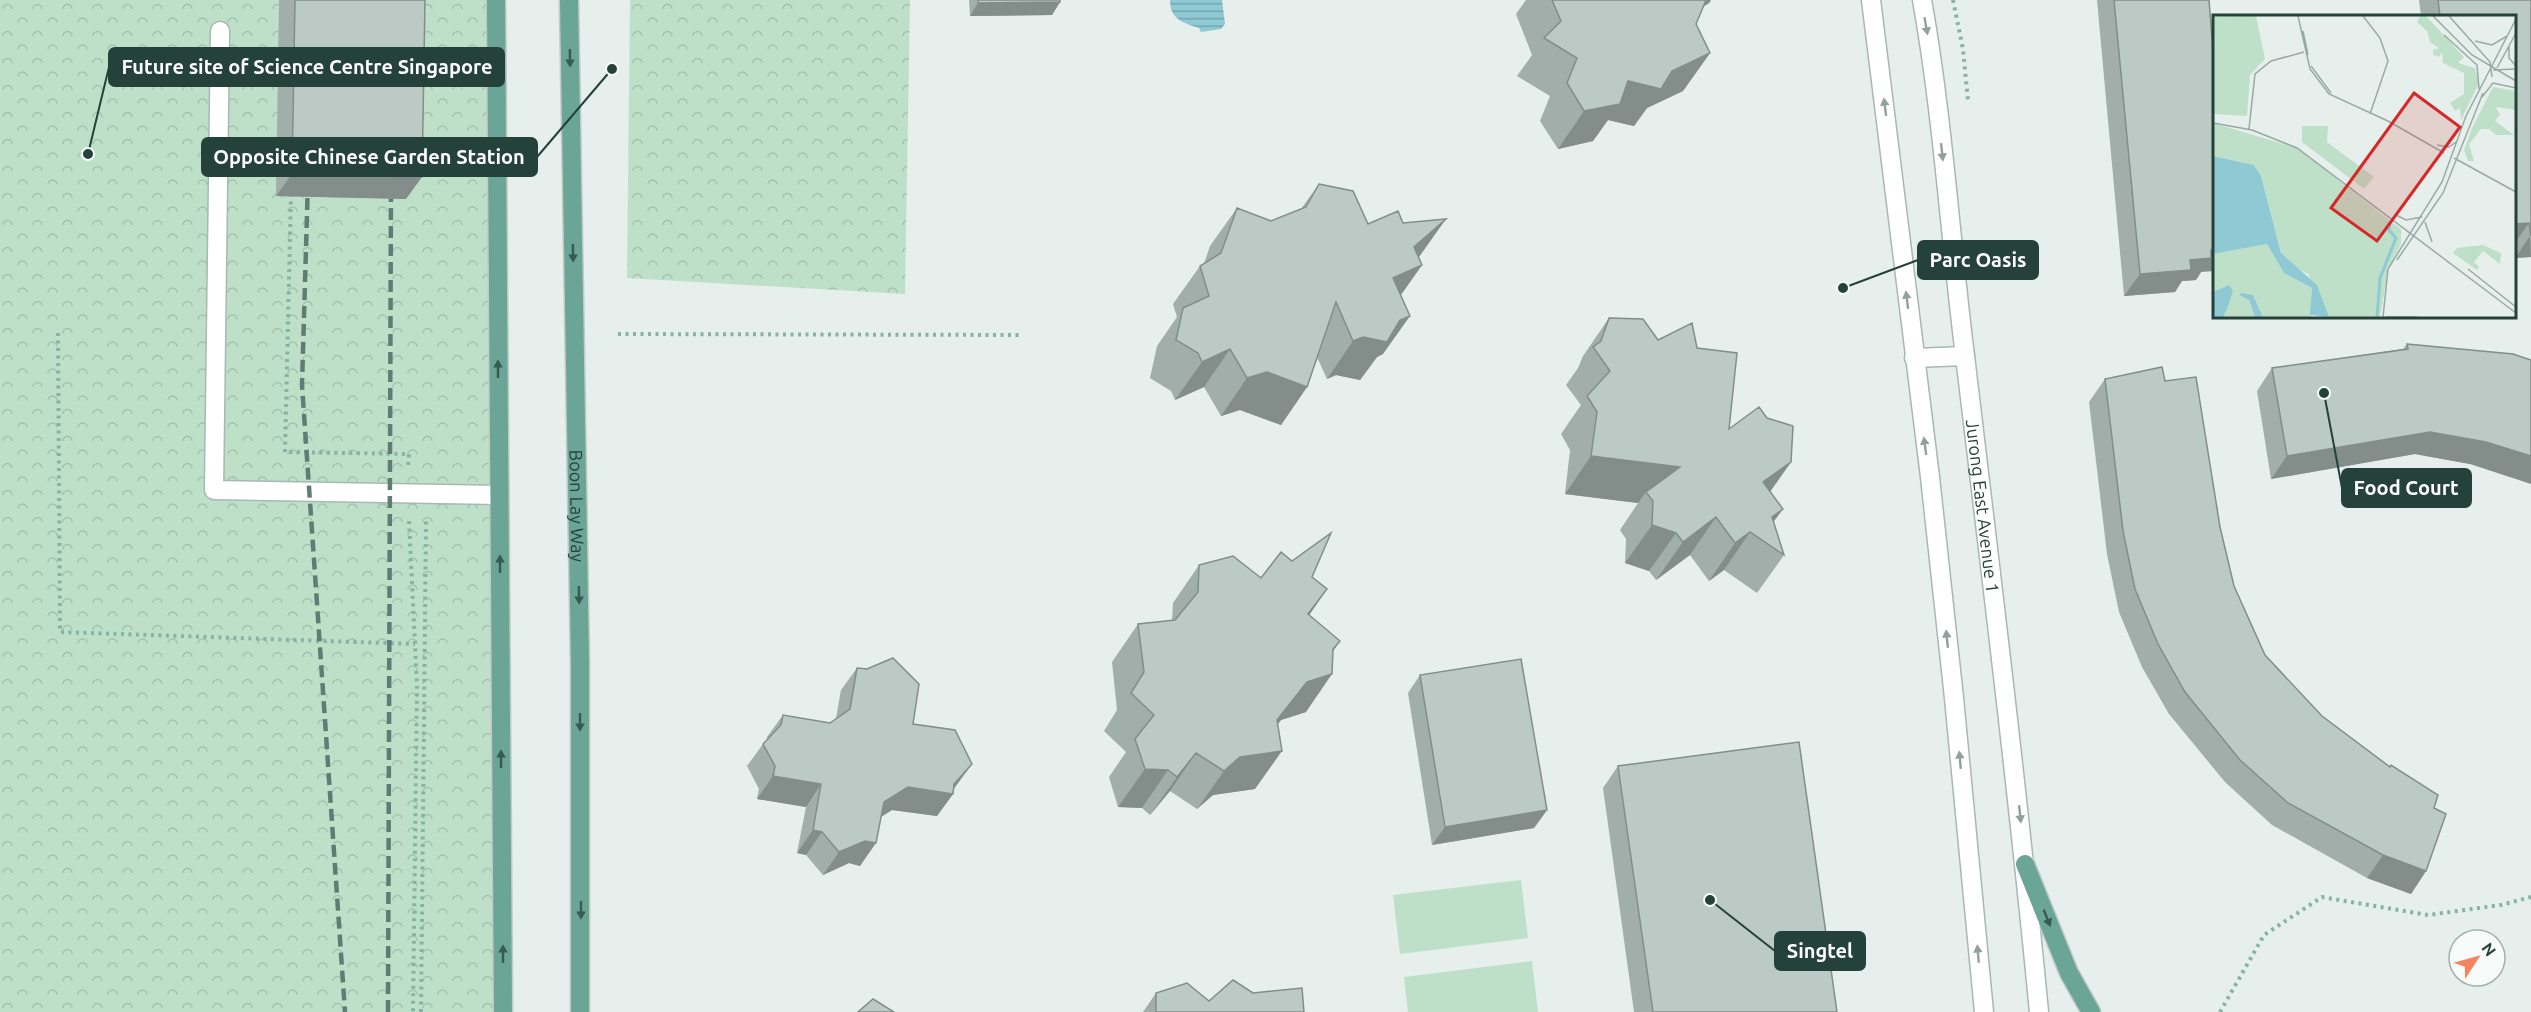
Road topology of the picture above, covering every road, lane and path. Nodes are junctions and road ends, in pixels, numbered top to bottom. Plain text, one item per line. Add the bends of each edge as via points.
1 (495, 0) edge
2 (569, 0) edge
3 (1871, 0) edge
4 (1922, 0) edge
5 (1953, 0) edge
6 (220, 31) dead end
7 (1963, 49) dead end
8 (291, 190) edge
9 (58, 333) dead end
10 (618, 334) dead end
11 (1023, 335) dead end
12 (1965, 356) junction
13 (1914, 358) junction
14 (499, 495) junction
15 (407, 497) junction
16 (415, 644) junction
17 (2025, 864) junction
18 (2531, 897) edge
19 (413, 1012) edge
20 (421, 1012) edge
21 (503, 1012) edge
22 (580, 1012) edge
23 (1984, 1012) edge
24 (2039, 1012) edge
25 (2091, 1012) edge
26 (2220, 1012) edge

14 -> 1 main road
2 -> 22 main road, Boon Lay Way via 580,663
13 -> 3 street
4 -> 12 street, Jurong East Avenue 1
5 - 7 path
6 - 15 street via 214,490
8 - 15 path via 285,452 408,454
9 - 16 path via 60,632
10 - 11 path
12 - 13 street
12 -> 17 street, Jurong East Avenue 1
23 -> 13 street via 1954,698
14 - 15 street
21 -> 14 main road
15 - 16 path
15 - 20 path via 421,506 426,515
16 - 19 path
17 - 24 street, Jurong East Avenue 1
17 -> 25 main road via 2069,973
18 - 26 path via 2428,915 2322,897 2264,935

